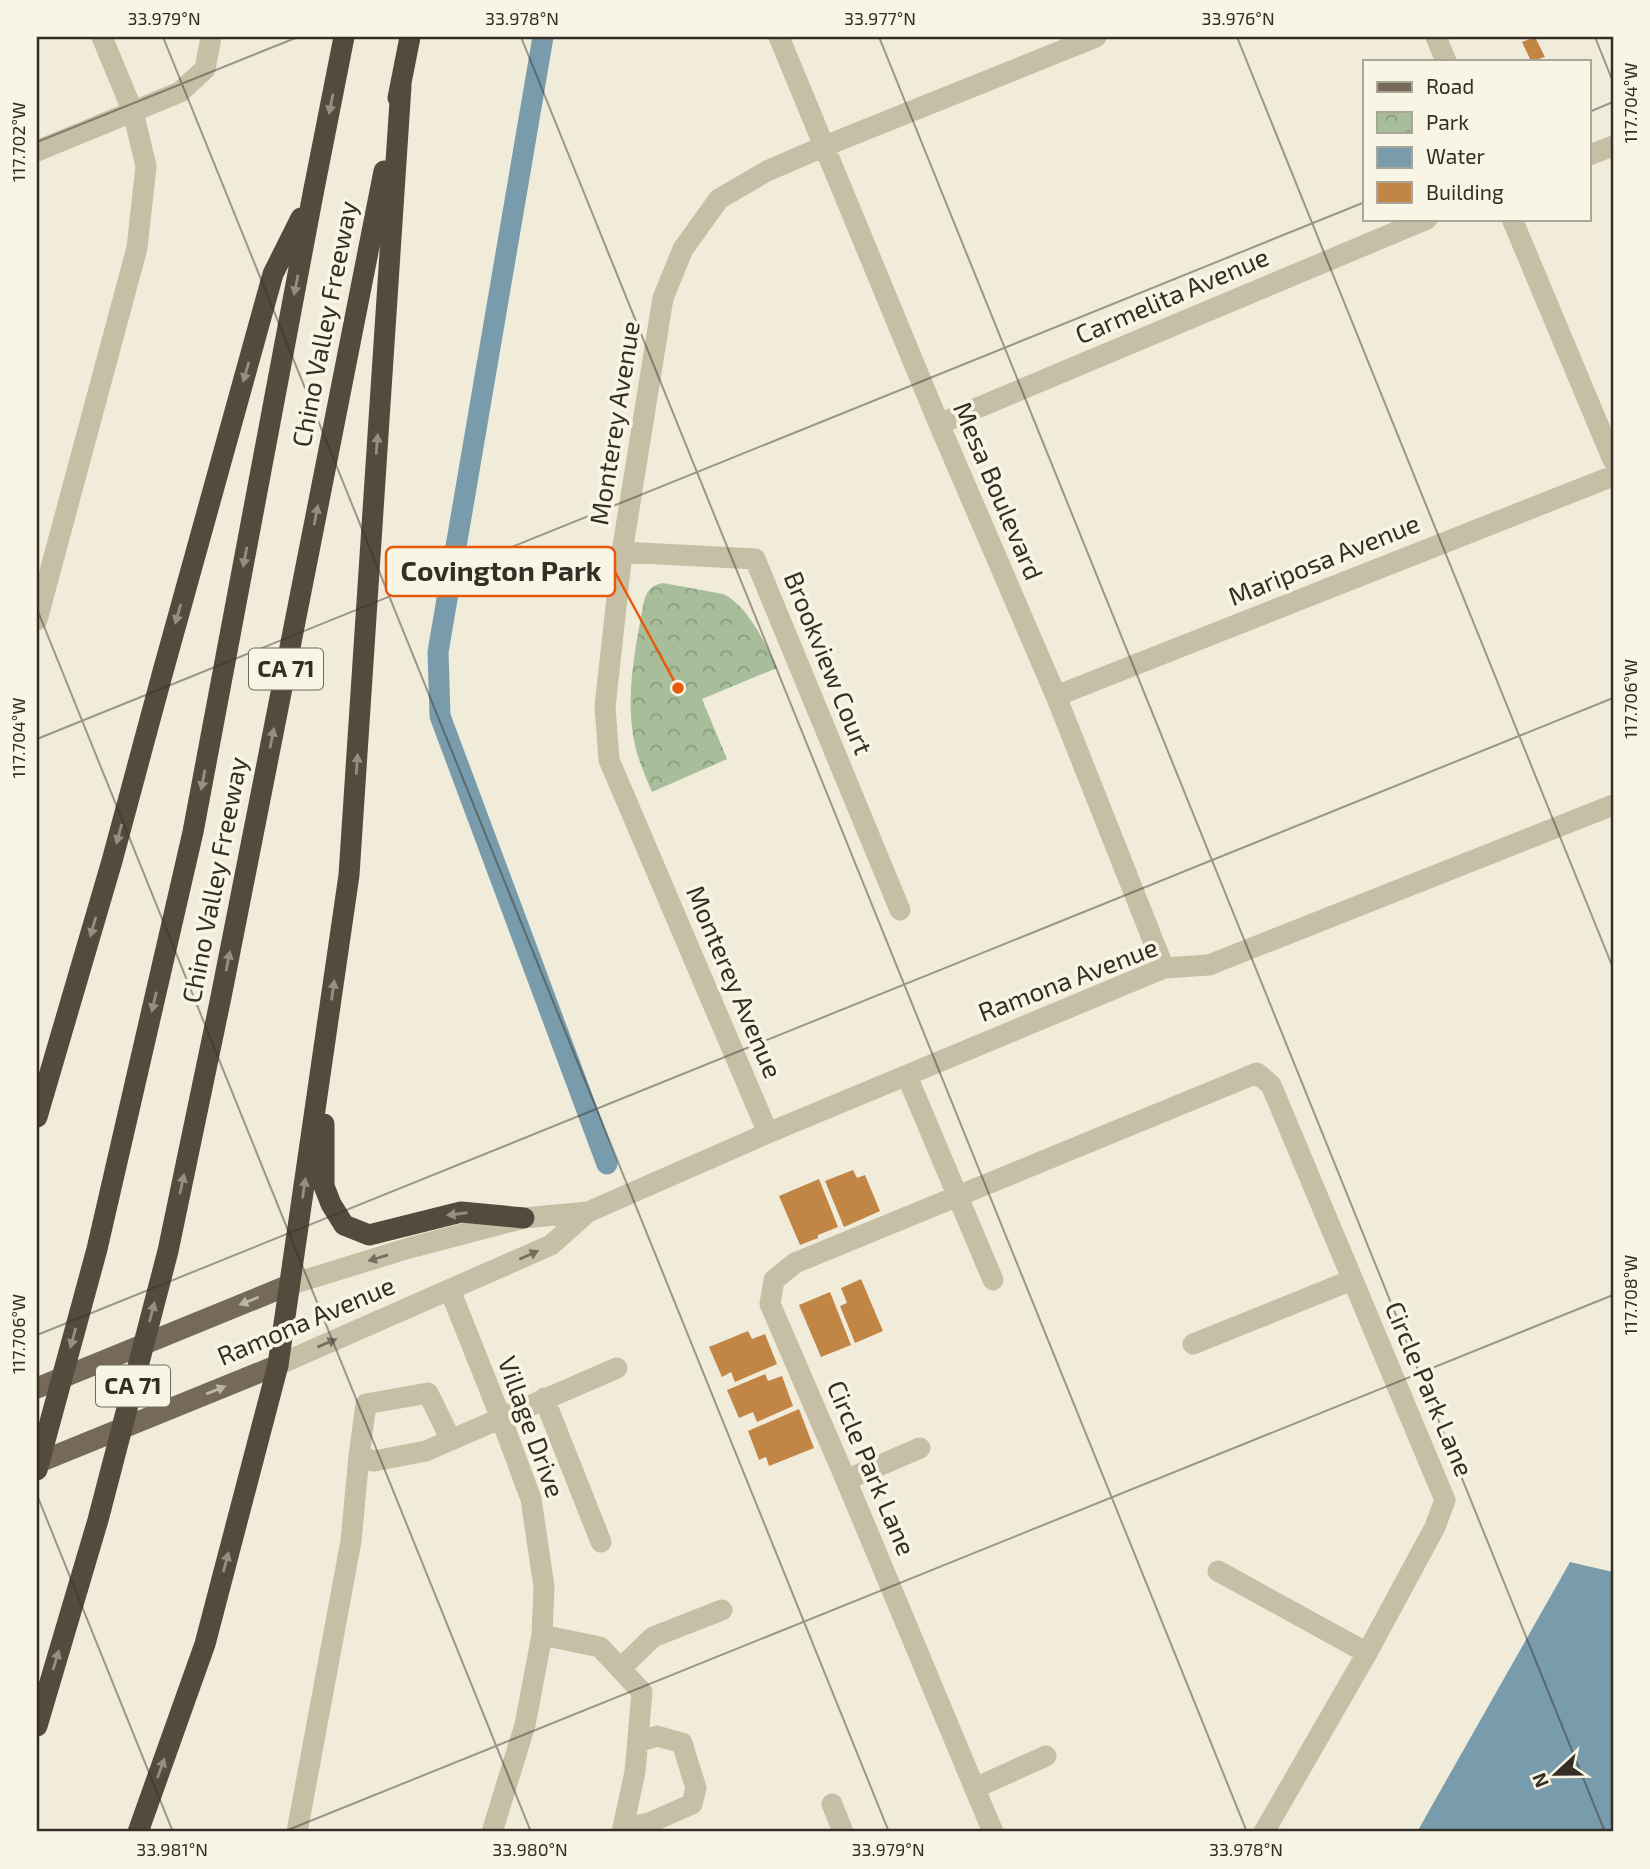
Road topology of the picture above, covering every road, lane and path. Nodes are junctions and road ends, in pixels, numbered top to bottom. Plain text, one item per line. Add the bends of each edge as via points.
1 (102, 37) edge
2 (211, 37) edge
3 (344, 37) edge
4 (410, 37) edge
5 (779, 37) edge
6 (1096, 37) edge
7 (1436, 37) edge
8 (1446, 60) edge
9 (401, 86) junction
10 (133, 112) junction
11 (825, 146) junction
12 (1613, 146) edge
13 (37, 152) edge
14 (1590, 155) edge
15 (313, 194) junction
16 (1425, 220) edge
17 (1512, 220) edge
18 (939, 424) junction
19 (1613, 460) edge
20 (1613, 476) edge
21 (622, 552) junction
22 (37, 620) edge
23 (1056, 696) junction
24 (1613, 805) edge
25 (900, 910) dead end
26 (1149, 930) junction
27 (1164, 968) junction
28 (1096, 996) junction
29 (323, 1058) junction
30 (907, 1076) junction
31 (37, 1117) edge
32 (768, 1133) junction
33 (957, 1195) junction
34 (588, 1212) junction
35 (524, 1218) junction
36 (993, 1280) dead end
37 (1352, 1280) junction
38 (289, 1285) junction
39 (450, 1290) junction
40 (1194, 1344) dead end
41 (278, 1365) junction
42 (617, 1368) dead end
43 (37, 1388) edge
44 (544, 1398) junction
45 (501, 1418) junction
46 (451, 1440) junction
47 (920, 1448) dead end
48 (359, 1456) junction
49 (37, 1463) edge
50 (37, 1470) edge
51 (846, 1480) junction
52 (601, 1542) dead end
53 (1218, 1571) dead end
54 (722, 1610) dead end
55 (542, 1635) junction
56 (1367, 1653) junction
57 (620, 1669) junction
58 (37, 1726) edge
59 (638, 1742) junction
60 (1046, 1756) dead end
61 (975, 1788) junction
62 (832, 1804) dead end
63 (623, 1830) edge
64 (138, 1832) edge
65 (297, 1832) edge
66 (492, 1832) edge
67 (843, 1832) edge
68 (993, 1832) edge
69 (1265, 1832) edge

1 - 10 street
2 - 10 street via 205,69 180,92
3 -> 15 highway, Chino Valley Freeway / CA 71
4 - 9 highway, Chino Valley Freeway / CA 71
5 - 11 street, Mesa Boulevard
6 - 11 street, Monterey Avenue
7 - 8 street
29 -> 9 highway via 349,875
58 -> 9 highway, Chino Valley Freeway / CA 71 via 98,1520 168,1251
10 - 13 street
10 - 22 street via 146,166 137,248
11 - 18 street, Mesa Boulevard
11 - 21 street, Monterey Avenue via 768,171 719,200 684,249 663,298
12 - 14 street
15 -> 31 highway via 274,274
15 -> 50 highway, Chino Valley Freeway / CA 71 via 193,832 97,1249
16 - 18 street, Carmelita Avenue
17 - 19 street
18 - 23 street, Mesa Boulevard
20 - 23 street, Mariposa Avenue
21 - 25 street, Brookview Court via 755,559
21 - 32 street, Monterey Avenue via 606,707 609,760
23 - 26 street, Mesa Boulevard
24 - 27 street, Ramona Avenue via 1209,965
26 - 27 street, Mesa Boulevard
26 - 28 street via 1143,957 1134,970
27 - 28 street, Ramona Avenue
28 - 30 street, Ramona Avenue
35 -> 29 highway via 461,1212 369,1235 344,1225 324,1186
38 -> 29 highway
30 - 32 street, Ramona Avenue
30 - 33 street
32 - 34 street, Ramona Avenue
33 - 36 street
33 - 37 street, Circle Park Lane via 1257,1073 1272,1085
33 - 51 street, Circle Park Lane via 795,1263 774,1280 770,1304
34 - 35 street, Ramona Avenue
39 -> 34 street, Ramona Avenue via 551,1245
35 -> 38 street, Ramona Avenue
37 - 40 street
37 - 56 street, Circle Park Lane via 1445,1500
38 - 41 highway
38 -> 43 main road, Ramona Avenue
41 -> 39 street, Ramona Avenue
39 - 45 street, Village Drive
49 -> 41 main road, Ramona Avenue
64 -> 41 highway via 205,1644
42 - 44 street
44 - 45 street
44 - 52 street
45 - 46 street
45 - 55 street, Village Drive via 531,1499 544,1587
46 - 48 street via 426,1451 374,1461
46 - 48 street via 428,1393 366,1404
47 - 51 street
48 - 65 street via 351,1541
51 - 61 street, Circle Park Lane
53 - 56 street
54 - 57 street via 653,1637
55 - 57 street via 600,1647
55 - 66 street, Village Drive via 525,1724
56 - 69 street, Circle Park Lane
57 - 59 street via 642,1692
59 - 63 street
59 - 63 street via 657,1736 682,1743 696,1788 692,1804
60 - 61 street
61 - 68 street, Circle Park Lane
62 - 67 street

